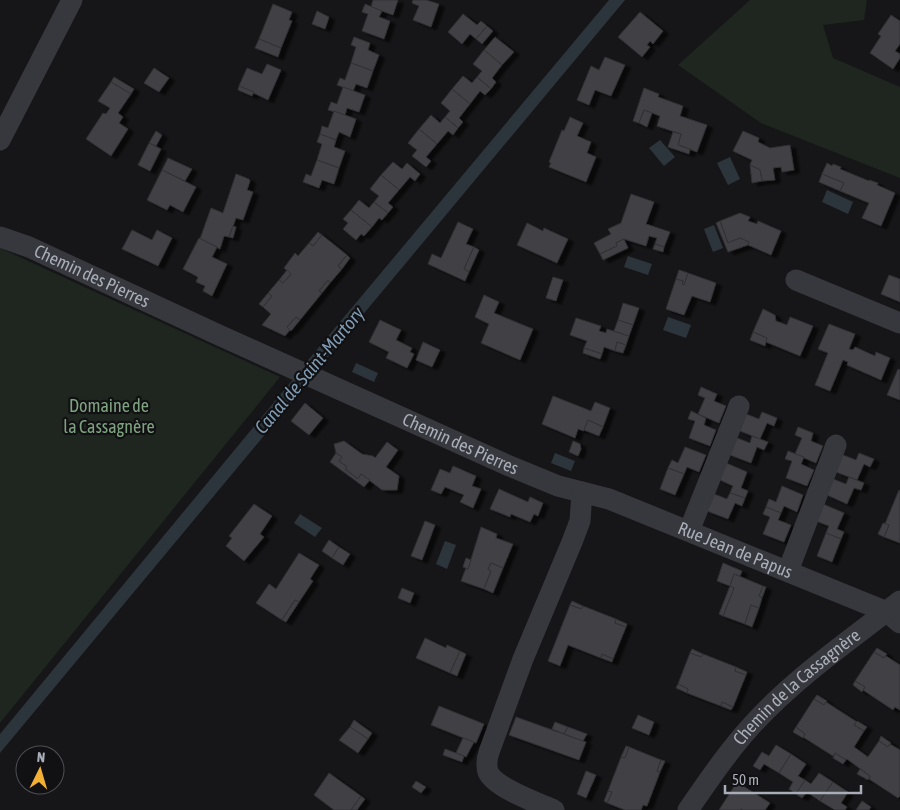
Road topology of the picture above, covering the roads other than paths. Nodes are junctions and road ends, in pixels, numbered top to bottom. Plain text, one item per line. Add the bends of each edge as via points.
1 (72, 0) edge
2 (0, 140) edge
3 (0, 237) edge
4 (796, 280) dead end
5 (900, 323) edge
6 (739, 406) dead end
7 (836, 445) dead end
8 (582, 492) junction
9 (689, 531) junction
10 (788, 571) junction
11 (896, 612) edge
12 (554, 810) edge
13 (688, 810) edge

1 - 2 street
3 - 8 street, Chemin des Pierres via 30,247 507,465
4 - 5 street
6 - 9 street
7 - 10 street
8 - 9 street, Rue Jean de Papus via 609,499
8 - 12 street via 580,520 523,659 487,763 488,771 496,782
9 - 10 street, Rue Jean de Papus
10 - 11 street, Rue Jean de Papus
11 - 13 street, Chemin de la Cassagnère via 794,684 752,724

